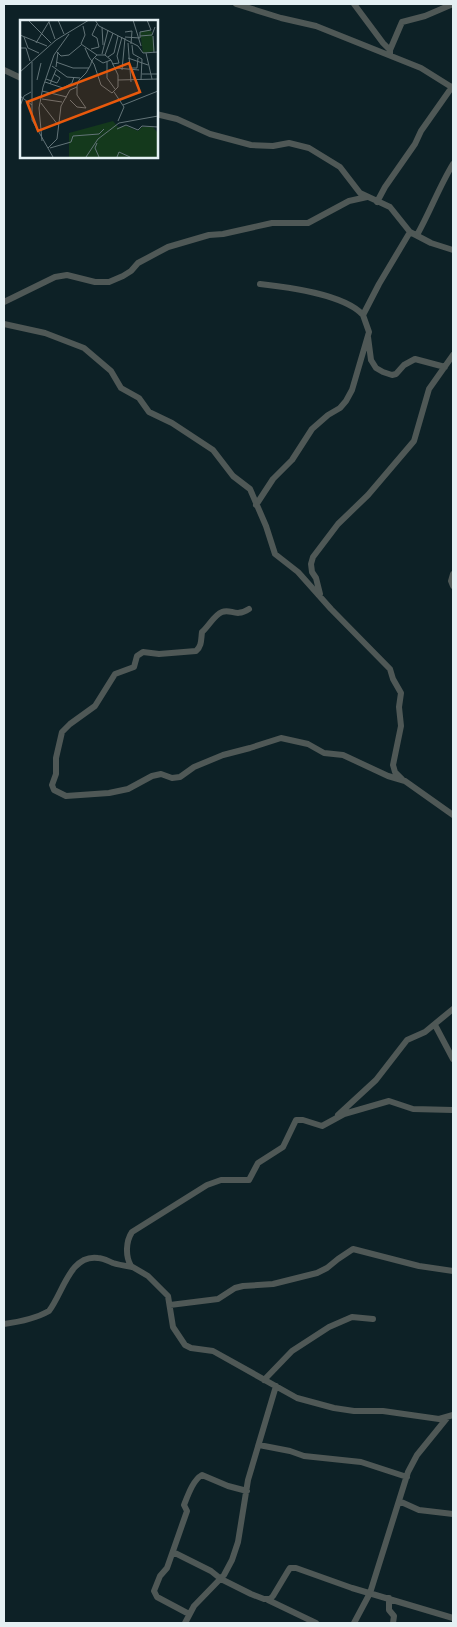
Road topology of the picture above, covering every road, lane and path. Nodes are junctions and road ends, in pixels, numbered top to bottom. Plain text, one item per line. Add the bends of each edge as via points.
1 (236, 4) edge
2 (354, 4) edge
3 (453, 4) edge
4 (390, 53) junction
5 (4, 70) edge
6 (20, 78) edge
7 (453, 87) edge
8 (158, 114) edge
9 (453, 164) edge
10 (367, 198) junction
11 (377, 202) junction
12 (413, 233) junction
13 (453, 250) edge
14 (260, 284) dead end
15 (4, 302) edge
16 (363, 315) junction
17 (4, 324) edge
18 (368, 336) junction
19 (453, 355) edge
20 (445, 367) junction
21 (256, 505) junction
22 (453, 574) edge
23 (453, 586) edge
24 (321, 595) junction
25 (249, 609) dead end
26 (402, 780) junction
27 (453, 815) edge
28 (453, 1009) edge
29 (435, 1025) junction
30 (453, 1059) edge
31 (453, 1110) edge
32 (335, 1119) junction
33 (132, 1267) junction
34 (453, 1271) edge
35 (170, 1305) junction
36 (374, 1319) dead end
37 (4, 1324) edge
38 (264, 1380) junction
39 (276, 1386) junction
40 (450, 1416) edge
41 (259, 1445) junction
42 (407, 1477) junction
43 (247, 1491) junction
44 (399, 1501) junction
45 (453, 1514) edge
46 (173, 1552) junction
47 (221, 1579) junction
48 (370, 1593) junction
49 (389, 1598) junction
50 (268, 1600) junction
51 (189, 1614) junction
52 (453, 1618) edge
53 (185, 1623) edge
54 (316, 1623) edge
55 (354, 1623) edge
56 (393, 1623) edge

1 - 4 street via 316,26
2 - 4 street
3 - 4 street via 402,22
4 - 7 street
5 - 6 street
7 - 11 street
8 - 10 street via 251,145 289,143 309,148 340,167
9 - 12 street via 430,210
10 - 11 street
10 - 15 street via 349,201 308,222 272,222 168,247 109,282 100,283 68,275 55,277
11 - 12 street via 390,207
12 - 13 street
12 - 16 street
14 - 16 street via 307,291 350,305
16 - 18 street via 369,328
17 - 21 street via 45,333 84,348 111,371 120,388 139,398 149,412 172,422 213,450 233,476 250,489
18 - 20 street via 371,360 376,368 392,376 415,359
18 - 21 street via 346,401 312,430
19 - 20 street
20 - 24 street via 430,389 414,441 316,552 311,564
21 - 24 street via 275,554
22 - 23 street
24 - 26 street via 389,666 400,688 401,726 392,765
25 - 26 street via 239,614 227,611 219,614 202,632 202,640 196,650 159,654 143,652 138,655 134,667 115,674 95,706 62,732 53,788 66,796 109,794 128,789 152,776 180,777 194,767 223,755 280,738 308,744 324,753 343,755
26 - 27 street
28 - 29 street
29 - 30 street
29 - 32 street via 407,1040 376,1080
31 - 32 street via 413,1109 389,1101
32 - 33 street via 319,1126 296,1120 284,1147 258,1163 249,1180 221,1180 207,1185 135,1230 129,1237 127,1253
33 - 35 street via 148,1276 168,1296
33 - 37 street via 100,1258 81,1260 49,1311
34 - 35 street via 353,1249 317,1273 273,1284 235,1288 218,1299
35 - 38 street via 173,1327 184,1345 213,1351
36 - 38 street via 352,1317 329,1327 292,1351
38 - 39 street
39 - 40 street via 306,1401 334,1408 439,1419
39 - 41 street
40 - 42 street via 417,1456
41 - 42 street via 304,1456 361,1462
41 - 43 street
42 - 44 street
43 - 46 street via 200,1475 185,1504 187,1511
43 - 47 street via 238,1542
44 - 45 street via 419,1510
44 - 48 street
46 - 47 street
46 - 51 street via 168,1568 158,1580 155,1594
47 - 50 street
47 - 51 street via 200,1598
48 - 49 street
48 - 50 street via 293,1568
48 - 55 street
49 - 52 street
49 - 56 street
50 - 54 street
51 - 53 street

